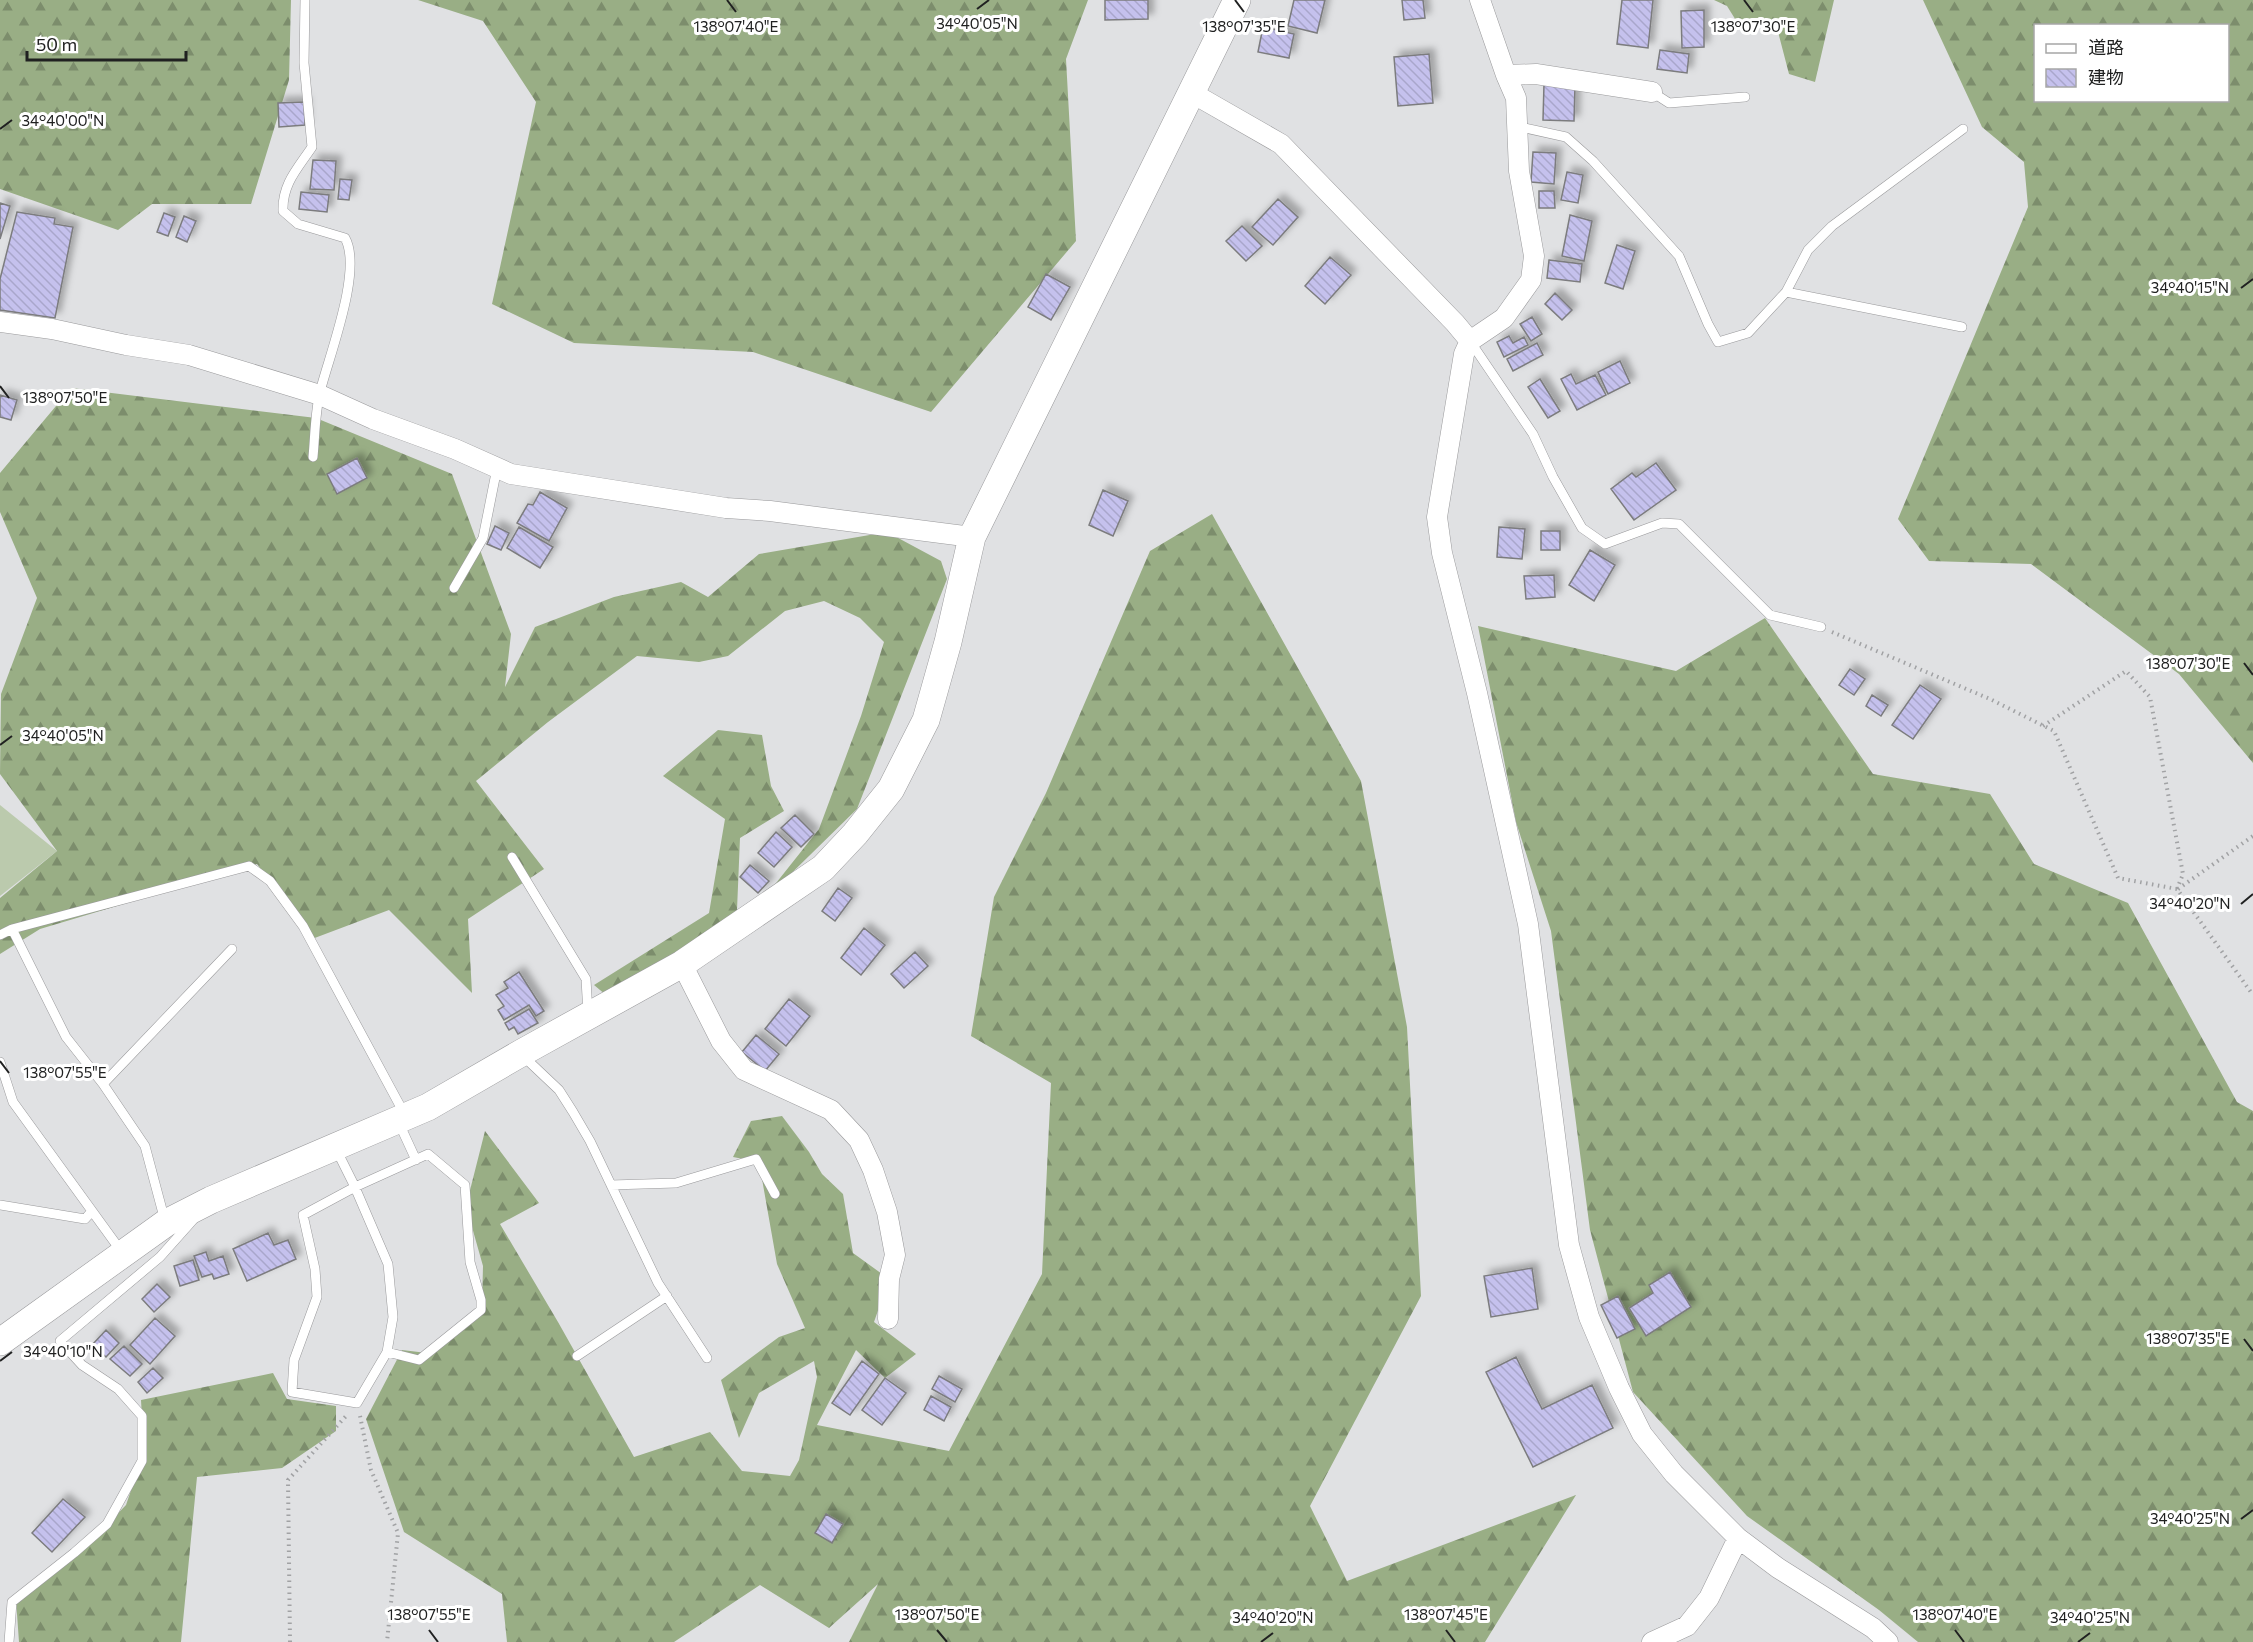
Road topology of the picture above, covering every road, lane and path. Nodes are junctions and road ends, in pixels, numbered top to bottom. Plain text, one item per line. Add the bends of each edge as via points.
1 (305, 0) edge
2 (1238, 0) edge
3 (1480, 0) edge
4 (1506, 75) junction
5 (1652, 92) joint
6 (1192, 93) junction
7 (1745, 97) dead end
8 (1516, 126) junction
9 (1963, 129) dead end
10 (1786, 291) junction
11 (0, 322) edge
12 (1962, 327) dead end
13 (1470, 341) junction
14 (320, 395) junction
15 (313, 457) dead end
16 (497, 468) junction
17 (972, 537) junction
18 (454, 588) dead end
19 (1821, 627) joint
20 (2043, 726) junction
21 (2253, 836) edge
22 (512, 857) dead end
23 (2178, 889) junction
24 (12, 930) junction
25 (0, 935) edge
26 (232, 949) dead end
27 (682, 964) junction
28 (2253, 994) edge
29 (588, 1016) junction
30 (520, 1054) junction
31 (0, 1062) edge
32 (103, 1084) junction
33 (402, 1118) junction
34 (335, 1147) junction
35 (416, 1160) junction
36 (611, 1185) junction
37 (355, 1187) junction
38 (775, 1194) dead end
39 (211, 1200) junction
40 (0, 1205) edge
41 (92, 1211) junction
42 (166, 1223) junction
43 (123, 1254) junction
44 (667, 1296) junction
45 (888, 1319) dead end
46 (0, 1342) edge
47 (387, 1352) junction
48 (577, 1356) dead end
49 (707, 1358) dead end
50 (357, 1403) junction
51 (1738, 1538) junction
52 (9, 1642) edge
53 (290, 1642) edge
54 (387, 1642) edge
55 (1652, 1642) edge
56 (1888, 1642) edge

1 - 14 lane via 304,63 312,147 291,177 282,197 283,211 298,224 345,238 351,248 349,285
2 - 6 street
3 - 4 street
4 - 5 street via 1536,74
4 - 8 street via 1516,98
5 - 7 lane via 1669,103
6 - 13 street via 1281,144
6 - 17 street
8 - 10 lane via 1566,137 1593,161 1679,256 1718,342 1748,333
8 - 13 street via 1519,171 1534,256 1531,280 1504,318
9 - 10 lane via 1832,226 1808,250
10 - 12 lane
11 - 14 street via 189,356
13 - 19 lane via 1533,434 1582,528 1605,544 1662,524 1679,524 1770,615
13 - 51 street via 1464,354 1437,517 1528,924 1569,1245 1589,1317 1642,1434 1674,1474
14 - 15 lane
14 - 16 street
16 - 17 street via 511,474 715,506
16 - 18 lane via 483,538
17 - 27 street via 926,720 891,789 823,868
19 - 20 path via 1990,699
20 - 23 path via 2054,731 2118,878
20 - 23 path via 2126,671 2150,697 2183,874
21 - 23 path
22 - 29 lane via 586,979
23 - 28 path
24 - 25 lane
24 - 32 lane via 66,1037
24 - 33 lane via 249,866 270,881 303,926
26 - 32 lane
27 - 29 street
27 - 45 street via 721,1041 744,1070 831,1110 859,1140 887,1212 895,1255 889,1279
29 - 30 street
30 - 33 street
30 - 36 lane via 559,1090
31 - 41 lane via 13,1102
32 - 42 lane via 145,1146
33 - 34 street
33 - 35 lane
34 - 37 lane
34 - 39 street
35 - 37 lane
35 - 47 lane via 428,1154 465,1185 470,1262 482,1310 419,1360
36 - 38 lane via 676,1184 756,1159
36 - 44 lane
37 - 47 lane via 388,1264 393,1317
37 - 50 lane via 303,1215 317,1297 294,1360 292,1392
39 - 42 street
39 - 52 lane via 160,1257 60,1341 82,1365 118,1389 142,1416 142,1461 107,1524 12,1602
40 - 41 lane via 85,1219
41 - 43 lane
42 - 43 street
43 - 46 street
44 - 48 lane
44 - 49 lane
47 - 50 lane
50 - 53 path via 288,1480
50 - 54 path via 371,1470 398,1533
51 - 55 street via 1709,1598 1687,1626
51 - 56 street

